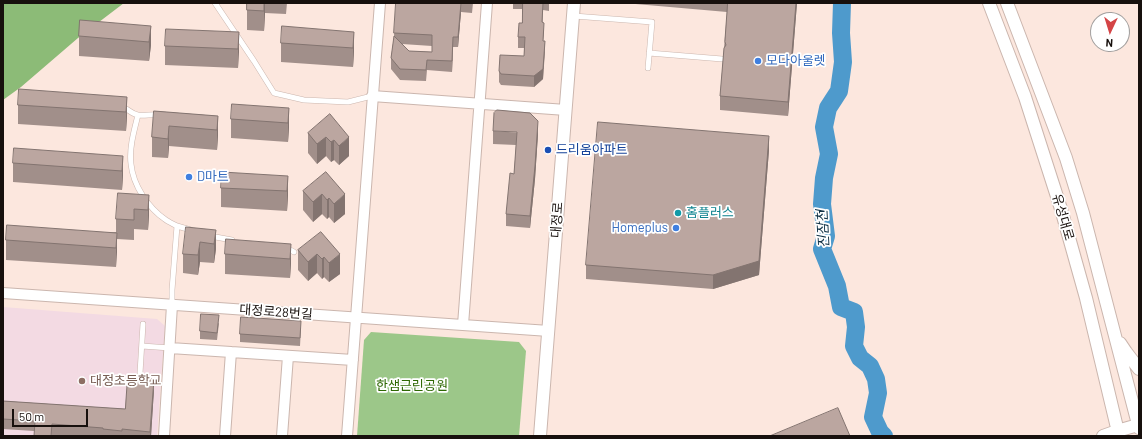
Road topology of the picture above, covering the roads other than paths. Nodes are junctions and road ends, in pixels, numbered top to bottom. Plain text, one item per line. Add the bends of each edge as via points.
1 (215, 3) edge
2 (380, 3) edge
3 (487, 3) edge
4 (574, 3) edge
5 (989, 3) edge
6 (1007, 3) edge
7 (573, 16) junction
8 (649, 53) junction
9 (722, 59) edge
10 (648, 68) dead end
11 (372, 96) junction
12 (480, 104) junction
13 (118, 107) edge
14 (566, 110) junction
15 (167, 115) edge
16 (138, 116) junction
17 (123, 161) edge
18 (130, 161) junction
19 (177, 226) junction
20 (197, 232) edge
21 (204, 234) edge
22 (241, 241) edge
23 (278, 245) edge
24 (294, 252) dead end
25 (3, 292) edge
26 (172, 305) junction
27 (356, 318) junction
28 (143, 324) dead end
29 (464, 325) junction
30 (549, 331) junction
31 (1113, 332) junction
32 (142, 346) junction
33 (170, 348) junction
34 (231, 352) junction
35 (288, 356) junction
36 (353, 360) junction
37 (1139, 369) edge
38 (140, 373) dead end
39 (1139, 426) edge
40 (1118, 433) edge
41 (164, 436) edge
42 (225, 436) edge
43 (282, 436) edge
44 (347, 436) edge
45 (540, 436) edge
46 (1103, 436) edge

1 - 11 lane via 274,93 304,100 348,102
2 - 11 street
3 - 12 street
4 - 7 street, 대정로
5 - 40 street, 유성대로 via 1025,97 1061,209 1086,298
6 - 31 street, 유성대로 via 1066,158 1083,213
7 - 8 lane via 652,22
7 - 14 street, 대정로
8 - 9 lane
8 - 10 lane
11 - 12 street
11 - 27 street
12 - 14 street
12 - 29 street
13 - 16 lane via 126,107
14 - 30 street, 대정로
15 - 16 lane
16 - 18 lane
17 - 18 lane
18 - 19 lane via 134,179 141,193 158,213
19 - 20 lane
19 - 26 lane
21 - 22 lane
23 - 24 lane
25 - 26 street, 대정로28번길
26 - 27 street, 대정로28번길
26 - 33 street
27 - 29 street, 대정로28번길
27 - 36 street
28 - 32 lane
29 - 30 street, 대정로28번길
30 - 45 street, 대정로
31 - 37 street
31 - 39 street, 유성대로
32 - 33 lane
32 - 38 lane
33 - 34 street
33 - 41 street
34 - 35 street
34 - 42 street
35 - 36 street
35 - 43 street
36 - 44 street
39 - 40 street
40 - 46 street

